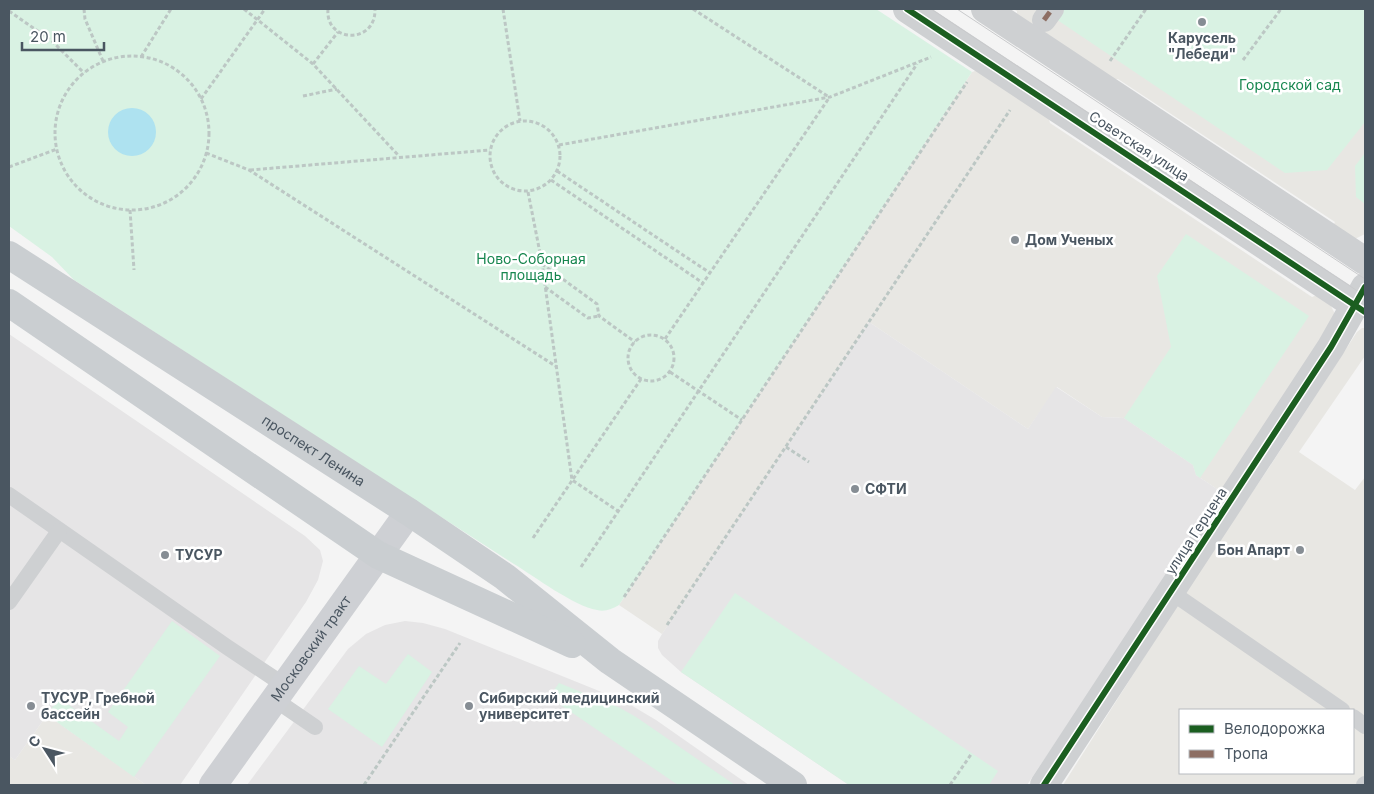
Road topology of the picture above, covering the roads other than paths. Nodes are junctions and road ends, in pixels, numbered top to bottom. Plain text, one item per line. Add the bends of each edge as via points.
1 (907, 9) edge
2 (985, 9) edge
3 (9, 255) edge
4 (1365, 260) edge
5 (1360, 297) edge
6 (9, 303) edge
7 (9, 495) edge
8 (409, 512) junction
9 (59, 531) junction
10 (378, 555) junction
11 (1171, 592) junction
12 (9, 602) edge
13 (610, 661) junction
14 (279, 692) junction
15 (1341, 709) edge
16 (1354, 719) edge
17 (1365, 726) edge
18 (315, 727) dead end
19 (213, 785) edge
20 (793, 785) edge
21 (1044, 785) edge

1 - 5 street, Советская улица
2 - 4 street
3 - 8 main road, проспект Ленина
5 - 11 street, улица Герцена via 1331,347
6 - 10 main road, проспект Ленина
7 - 9 lane
8 - 10 main road, Московский тракт
8 - 13 main road, проспект Ленина via 505,577
9 - 12 lane
9 - 14 lane
10 - 13 main road, проспект Ленина
10 - 14 main road, Московский тракт
11 - 15 lane
11 - 21 street, улица Герцена
13 - 20 main road, проспект Ленина
14 - 18 lane
14 - 19 main road, Московский тракт
16 - 17 lane

